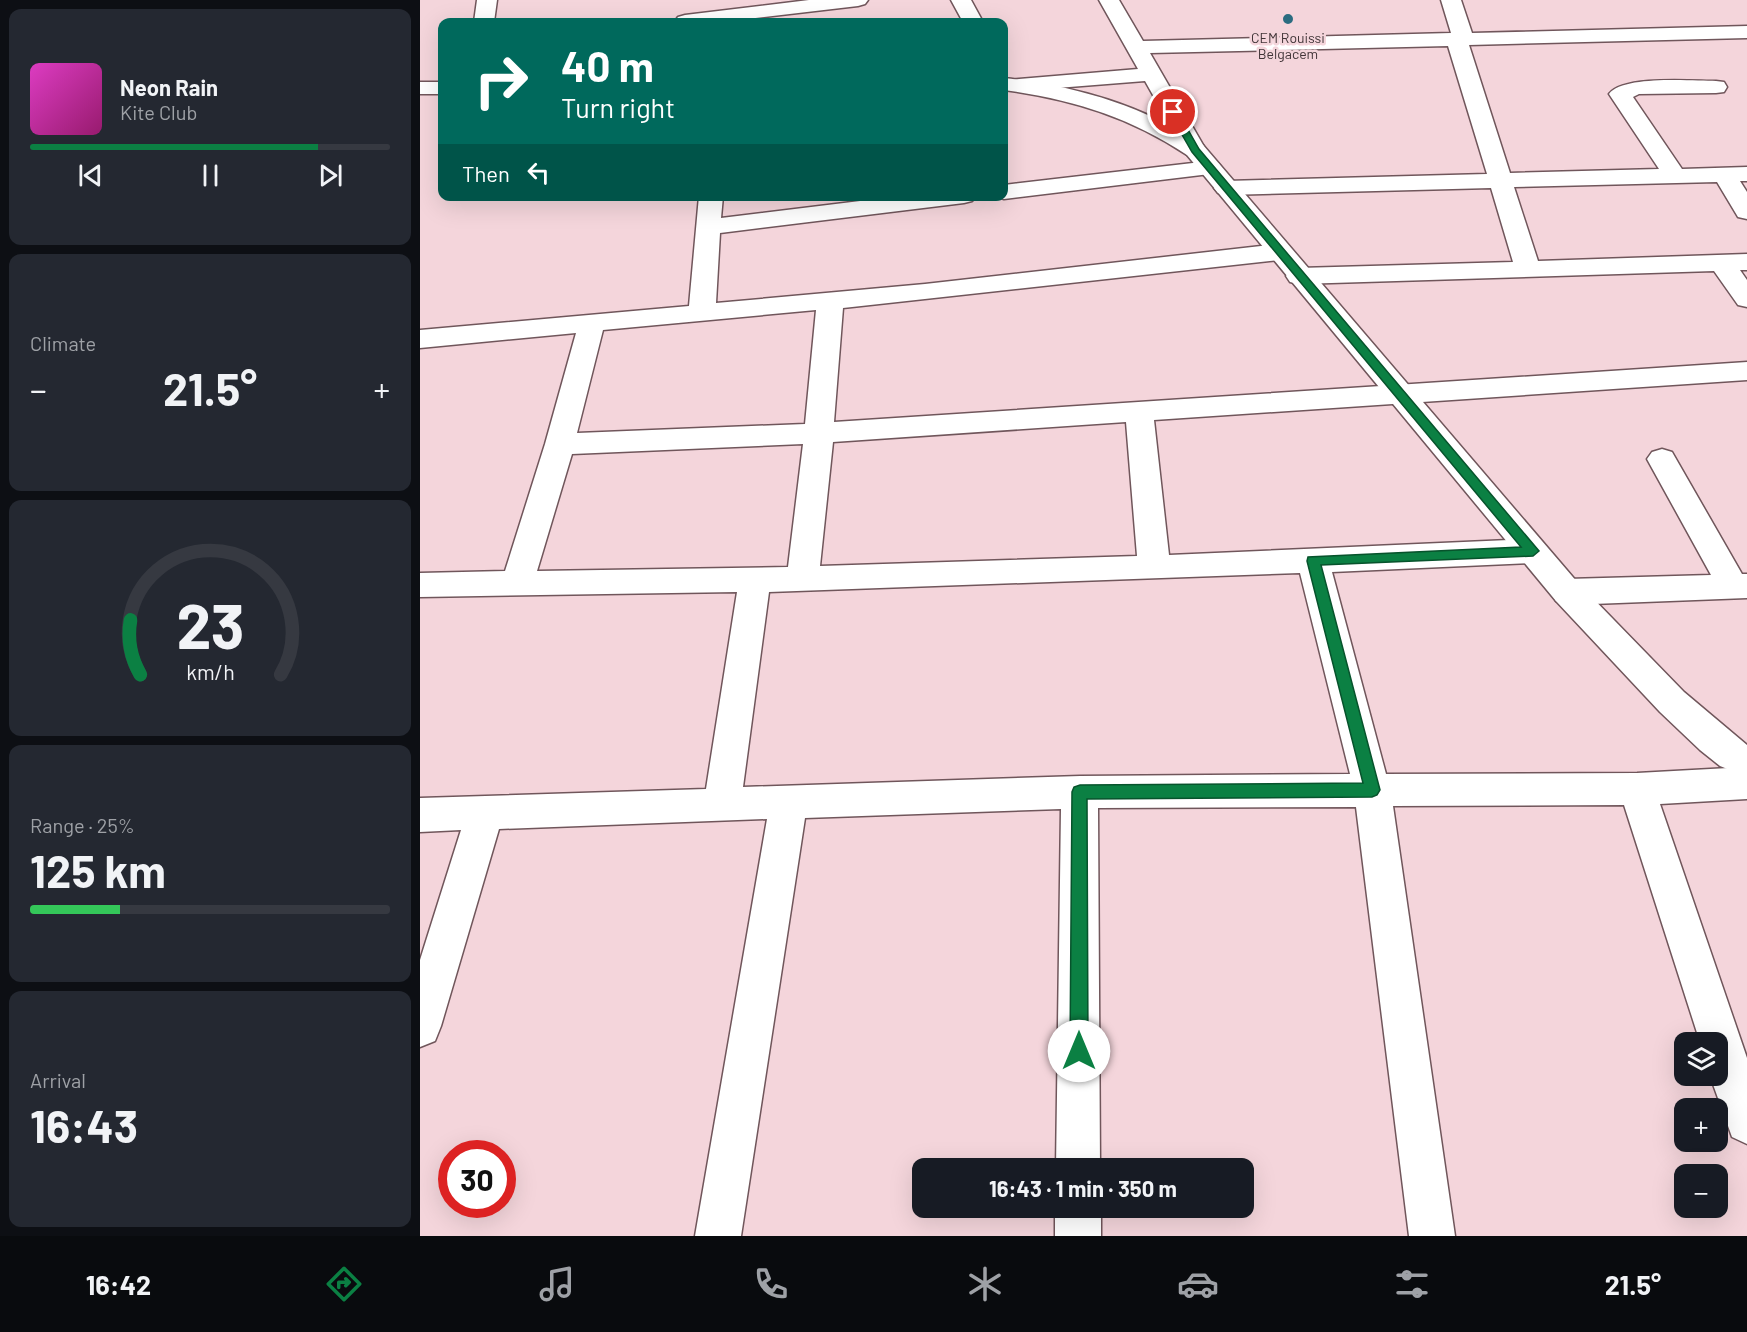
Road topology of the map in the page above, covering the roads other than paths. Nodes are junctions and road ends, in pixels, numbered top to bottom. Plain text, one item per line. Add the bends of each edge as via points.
1 (487, 0) edge
2 (681, 0) edge
3 (858, 0) edge
4 (962, 0) edge
5 (1109, 0) edge
6 (1451, 0) edge
7 (819, 9) edge
8 (485, 18) edge
9 (684, 18) edge
10 (726, 18) edge
11 (971, 18) edge
12 (1747, 32) edge
13 (1459, 38) junction
14 (1137, 47) junction
15 (1152, 74) junction
16 (1011, 85) edge
17 (1716, 87) dead end
18 (420, 88) edge
19 (438, 88) edge
20 (1210, 168) junction
21 (1736, 174) edge
22 (1675, 176) junction
23 (1500, 180) junction
24 (1008, 192) edge
25 (711, 201) edge
26 (901, 201) edge
27 (1747, 212) edge
28 (710, 227) junction
29 (1279, 252) junction
30 (1721, 262) junction
31 (1747, 262) edge
32 (1528, 269) junction
33 (1299, 276) junction
34 (1747, 299) edge
35 (830, 301) junction
36 (702, 312) junction
37 (592, 323) junction
38 (420, 339) edge
39 (1747, 371) edge
40 (1399, 394) junction
41 (1139, 411) junction
42 (819, 433) junction
43 (560, 444) junction
44 (1662, 459) dead end
45 (1533, 551) junction
46 (1313, 561) junction
47 (1154, 568) junction
48 (802, 579) junction
49 (755, 580) junction
50 (518, 584) junction
51 (420, 585) edge
52 (1740, 586) edge
53 (1567, 592) junction
54 (1747, 761) edge
55 (1747, 783) edge
56 (1637, 789) junction
57 (1372, 790) junction
58 (1080, 792) junction
59 (789, 801) junction
60 (722, 804) junction
61 (485, 813) junction
62 (420, 815) edge
63 (420, 1026) edge
64 (1747, 1122) edge
65 (1078, 1158) edge
66 (1078, 1218) edge
67 (718, 1236) edge
68 (1078, 1236) edge
69 (1432, 1236) edge

1 - 8 street
2 - 9 street
3 - 7 street
4 - 11 street
5 - 14 street
6 - 13 street
7 - 10 street
12 - 13 street
13 - 14 street
13 - 23 street
14 - 15 street
15 - 16 street
15 - 20 street
16 - 20 street via 1122,110 1172,134
17 - 22 street via 1637,88 1620,94
18 - 19 street
20 - 23 street
20 - 24 street
20 - 29 street
21 - 22 street
21 - 27 street
22 - 23 street
23 - 32 street
25 - 28 street
26 - 28 street
28 - 36 street
29 - 33 street
29 - 35 street
30 - 31 street
30 - 32 street
30 - 34 street
32 - 33 street
33 - 40 street
35 - 36 street
35 - 42 street
36 - 37 street
37 - 38 street
37 - 43 street
39 - 40 street
40 - 41 street
40 - 45 street
41 - 42 street
41 - 47 street
42 - 43 street
42 - 48 street
43 - 50 street
44 - 52 street
45 - 46 street
45 - 53 street
46 - 47 street
46 - 57 street
47 - 48 street
48 - 49 street
49 - 50 street
49 - 60 street
50 - 51 street
52 - 53 street
53 - 54 street via 1672,702 1713,739
55 - 56 street
56 - 57 street
56 - 64 street
57 - 58 street
57 - 69 street
58 - 59 street
58 - 65 street
59 - 60 street
59 - 67 street
60 - 61 street
61 - 62 street
61 - 63 street
66 - 68 street

